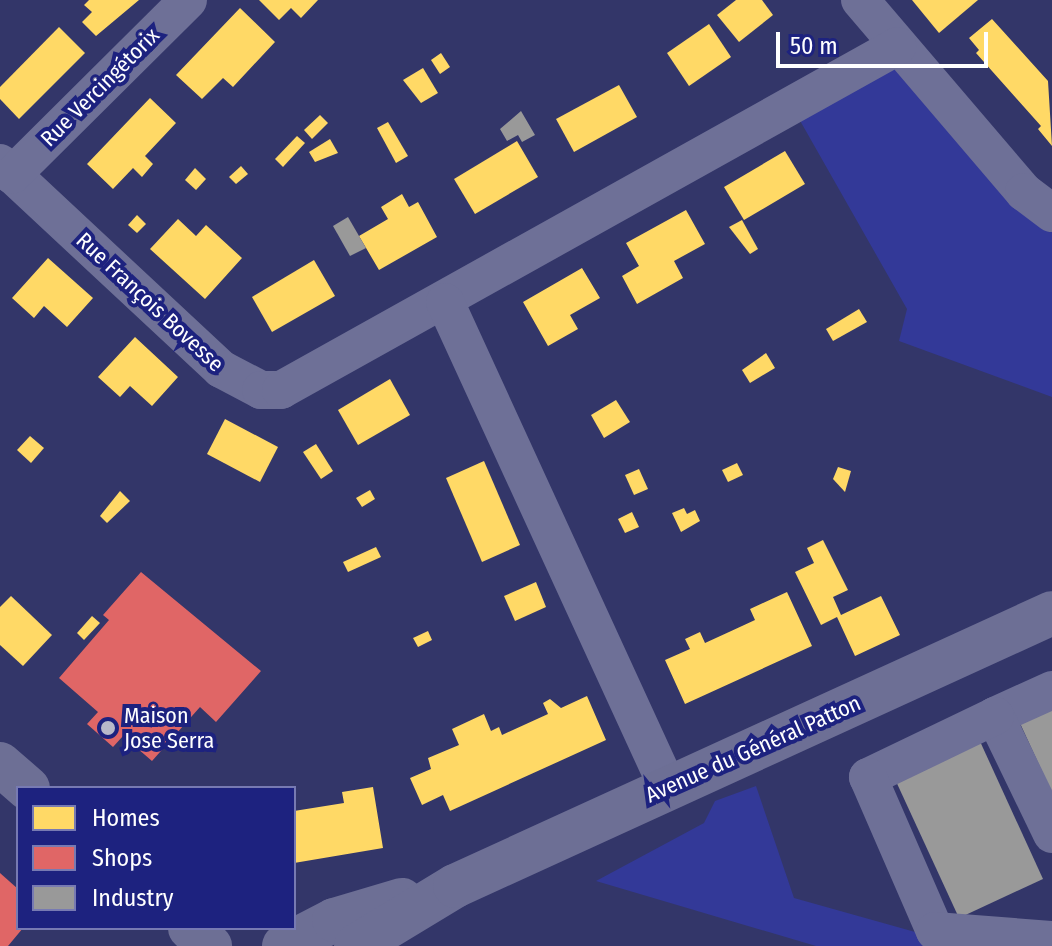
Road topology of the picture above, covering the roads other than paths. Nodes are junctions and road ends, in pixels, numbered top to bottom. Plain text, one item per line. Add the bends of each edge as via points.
1 (188, 0) edge
2 (860, 0) edge
3 (898, 46) junction
4 (6, 169) edge
5 (1052, 213) edge
6 (445, 302) junction
7 (1052, 613) edge
8 (1052, 690) edge
9 (995, 716) junction
10 (0, 764) edge
11 (26, 786) edge
12 (668, 788) junction
13 (1052, 834) edge
14 (455, 886) junction
15 (328, 928) edge
16 (192, 930) edge
17 (1052, 940) edge
18 (210, 946) edge
19 (284, 946) edge
20 (374, 946) edge

1 - 4 street, Rue Vercingétorix
2 - 3 street
3 - 5 street via 1024,192
3 - 6 street, Rue François Bovesse
4 - 6 street, Rue François Bovesse via 221,369 261,390 299,383
6 - 12 street
7 - 12 main road, Avenue du Général Patton
8 - 9 street
9 - 13 street
9 - 17 street via 868,777 935,931
10 - 11 main road
12 - 14 main road, Avenue du Général Patton
14 - 15 main road
14 - 20 main road
15 - 19 main road
16 - 18 main road

